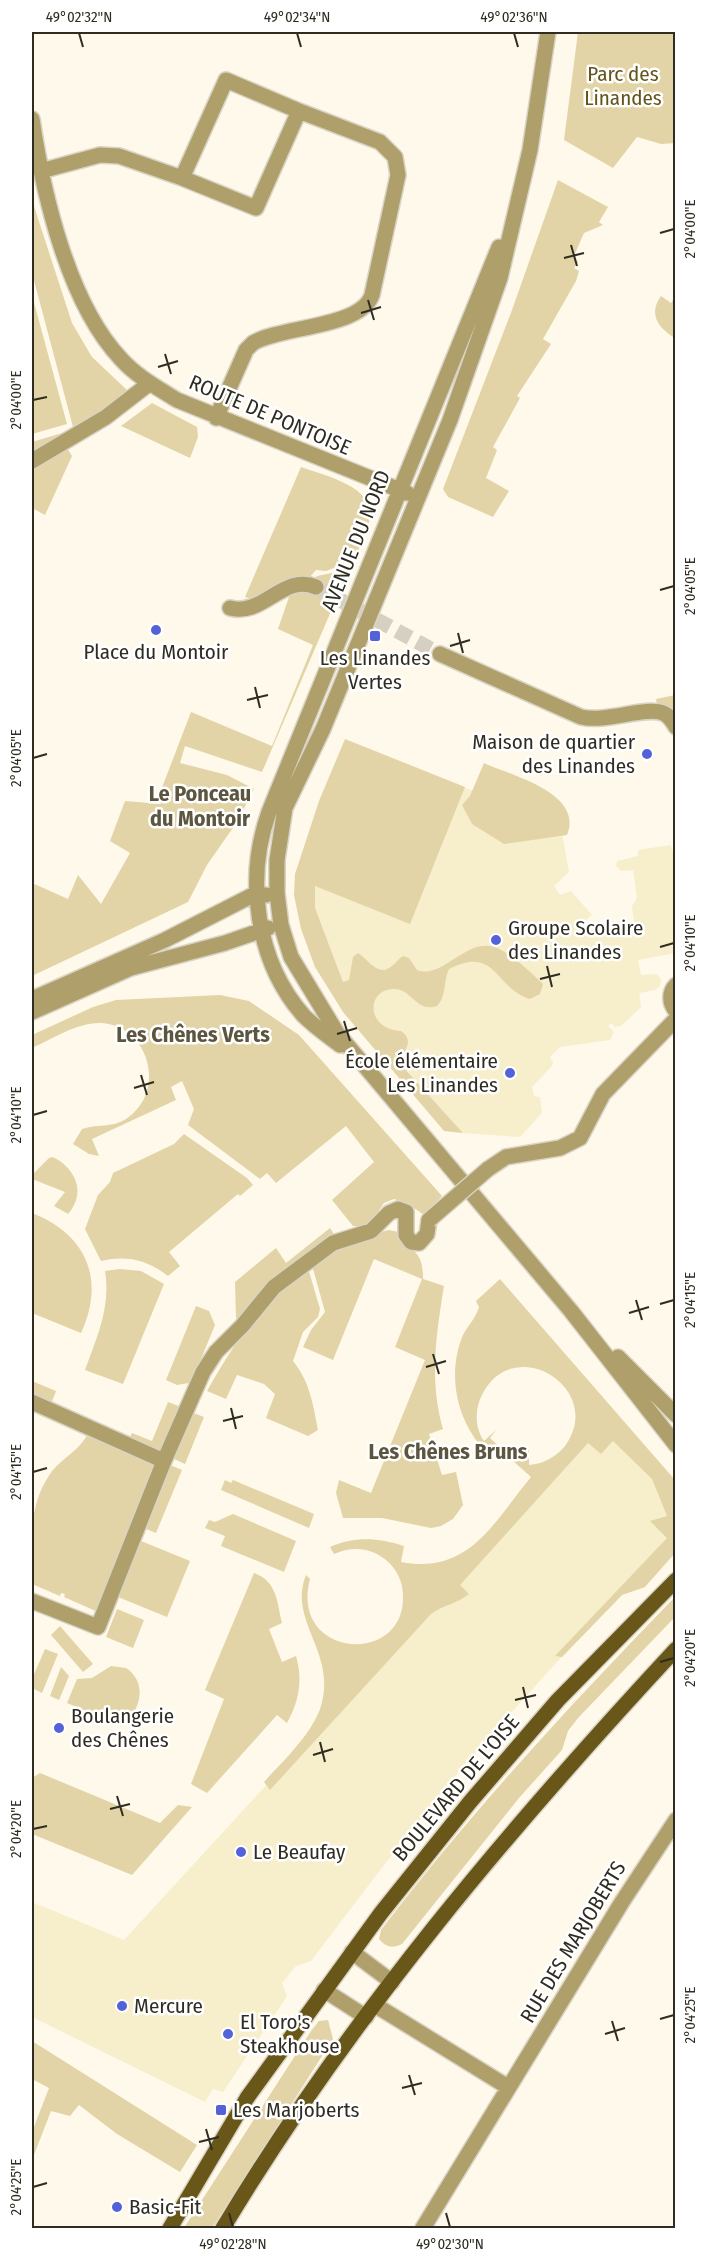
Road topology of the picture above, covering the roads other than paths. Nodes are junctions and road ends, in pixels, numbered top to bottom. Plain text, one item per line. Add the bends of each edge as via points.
1 (548, 32) edge
2 (299, 111) junction
3 (32, 119) edge
4 (41, 171) junction
5 (182, 178) junction
6 (515, 208) junction
7 (150, 383) junction
8 (216, 418) junction
9 (32, 461) edge
10 (399, 490) junction
11 (418, 497) junction
12 (316, 587) tunnel mouth
13 (230, 608) dead end
14 (440, 654) tunnel mouth
15 (675, 727) edge
16 (257, 894) junction
17 (277, 897) junction
18 (280, 920) junction
19 (261, 932) junction
20 (675, 985) edge
21 (32, 999) edge
22 (675, 1011) edge
23 (32, 1012) edge
24 (675, 1019) edge
25 (355, 1057) junction
26 (571, 1311) junction
27 (32, 1402) edge
28 (675, 1415) edge
29 (675, 1444) edge
30 (164, 1461) junction
31 (675, 1580) edge
32 (32, 1600) edge
33 (675, 1649) edge
34 (675, 1820) edge
35 (352, 1952) junction
36 (392, 1982) junction
37 (324, 1990) junction
38 (370, 2011) junction
39 (508, 2087) junction
40 (170, 2229) edge
41 (223, 2229) edge
42 (423, 2229) edge

1 - 6 street, AVENUE DU NORD via 530,150
2 - 5 street via 256,208
2 - 5 street via 226,80
2 - 8 street via 380,142 395,157 398,175 372,295 370,302 354,313 252,343
3 - 4 street, ROUTE DE PONTOISE
4 - 5 street via 100,155 120,156
4 - 7 street, ROUTE DE PONTOISE via 65,256 86,308 121,359
6 - 10 street, AVENUE DU NORD
6 - 11 street, AVENUE DU NORD via 488,315
7 - 8 street, ROUTE DE PONTOISE
7 - 9 street via 106,417
8 - 10 street, ROUTE DE PONTOISE
10 - 11 street, ROUTE DE PONTOISE
10 - 16 street, AVENUE DU NORD via 269,812 260,847
11 - 17 street, AVENUE DU NORD via 323,729 285,808 277,860
12 - 13 street via 293,584 249,609
14 - 15 street via 581,717 602,720 660,712
16 - 17 street
16 - 19 street, AVENUE DU NORD
16 - 21 street
17 - 18 street, AVENUE DU NORD
18 - 19 street
18 - 25 street, AVENUE DU NORD via 299,973
19 - 23 street via 125,970
19 - 25 street, AVENUE DU NORD via 270,959 302,1013
20 - 22 street via 670,995
24 - 30 street, bridge via 603,1094 580,1138 560,1148 506,1157 429,1220 423,1241 411,1242 406,1235 406,1212 394,1210 371,1231 333,1243 274,1287 203,1372
25 - 26 street
26 - 28 street
26 - 29 street
27 - 30 street
30 - 32 street via 98,1627
31 - 35 main road, BOULEVARD DE L'OISE via 558,1700 470,1802
33 - 36 main road via 500,1846
34 - 39 street, RUE DES MARJOBERTS
35 - 36 street
35 - 37 main road, BOULEVARD DE L'OISE
36 - 38 main road
37 - 38 street
37 - 40 main road, BOULEVARD DE L'OISE via 247,2098
38 - 39 street
38 - 41 main road via 267,2157
39 - 42 street, RUE DES MARJOBERTS

